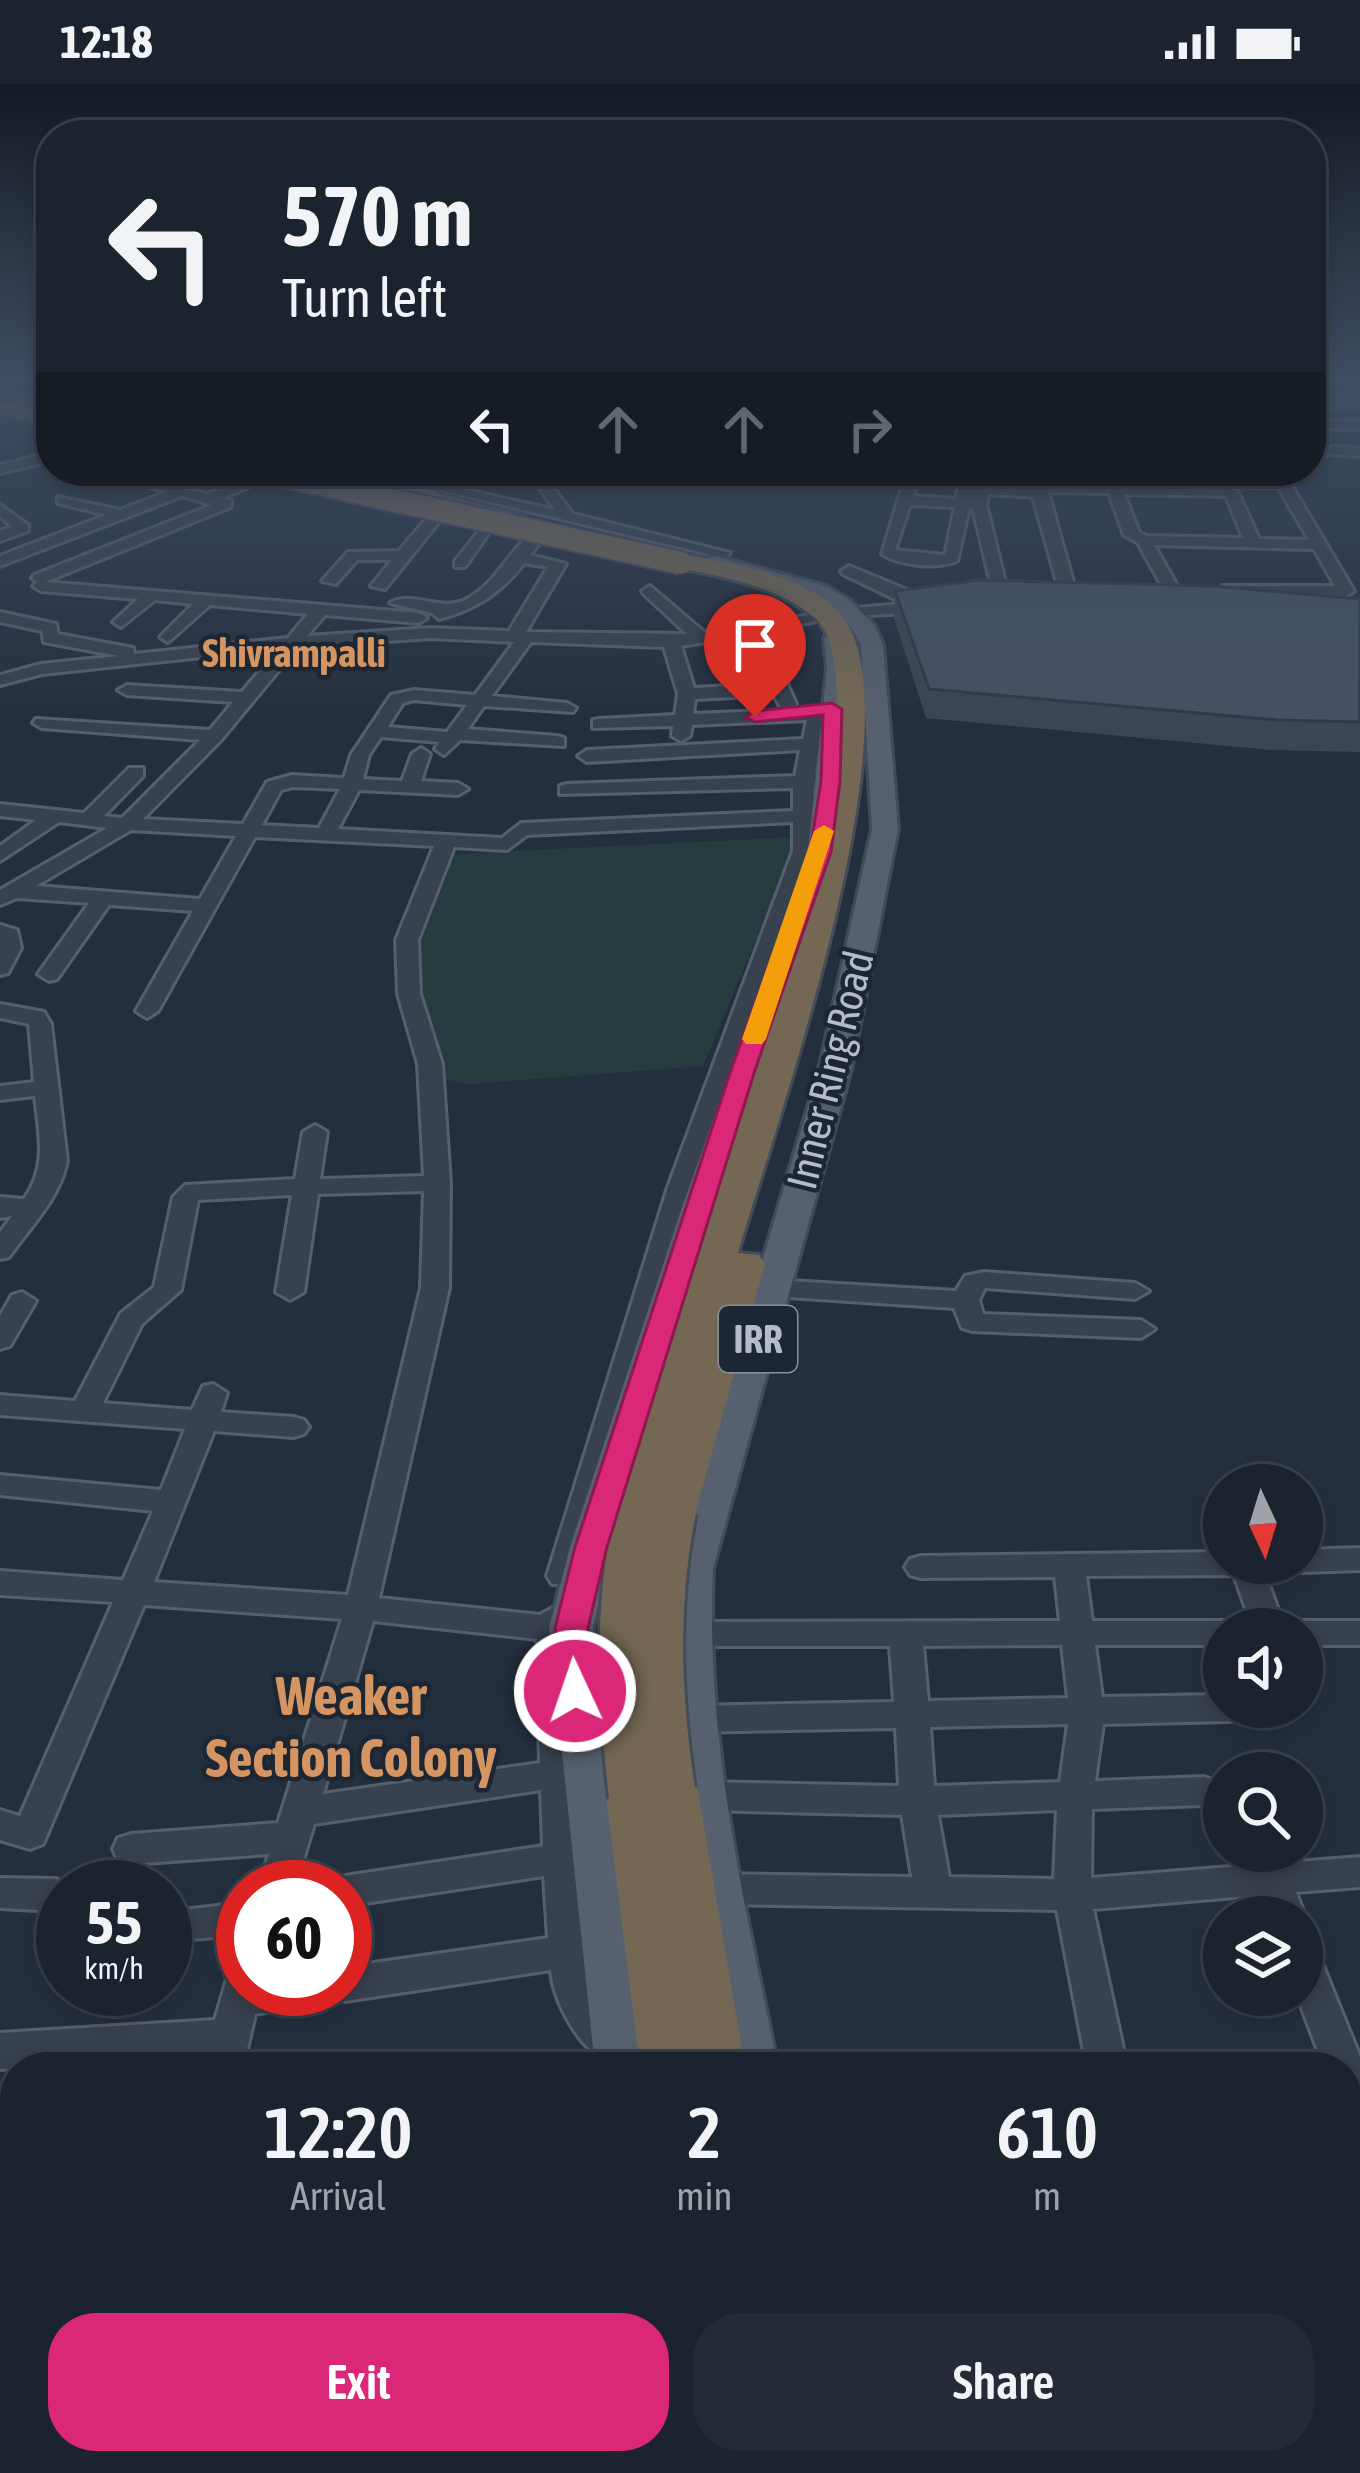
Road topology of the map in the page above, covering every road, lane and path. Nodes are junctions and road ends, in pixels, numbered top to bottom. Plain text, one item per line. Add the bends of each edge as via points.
1 (181, 491) edge
2 (184, 491) edge
3 (221, 491) edge
4 (364, 491) edge
5 (367, 491) edge
6 (409, 491) edge
7 (430, 491) edge
8 (438, 491) edge
9 (548, 491) edge
10 (908, 491) edge
11 (967, 491) edge
12 (971, 491) edge
13 (1041, 491) edge
14 (1115, 491) edge
15 (1171, 491) edge
16 (1230, 491) edge
17 (1290, 491) edge
18 (207, 497) junction
19 (63, 500) dead end
20 (905, 500) junction
21 (443, 508) junction
22 (1178, 508) dead end
23 (0, 509) edge
24 (124, 514) junction
25 (491, 520) junction
26 (555, 525) junction
27 (1185, 525) dead end
28 (0, 536) edge
29 (73, 536) junction
30 (1144, 540) junction
31 (1319, 545) junction
32 (118, 547) junction
33 (406, 556) junction
34 (519, 558) junction
35 (702, 559) junction
36 (0, 561) edge
37 (1212, 561) junction
38 (1275, 562) junction
39 (460, 564) dead end
40 (849, 571) dead end
41 (331, 581) dead end
42 (379, 586) dead end
43 (257, 591) dead end
44 (650, 591) dead end
45 (953, 592) edge
46 (152, 595) junction
47 (999, 598) edge
48 (206, 600) junction
49 (1091, 601) edge
50 (911, 602) junction
51 (1178, 604) edge
52 (320, 610) junction
53 (1254, 610) edge
54 (453, 611) junction
55 (844, 616) junction
56 (0, 617) edge
57 (121, 622) dead end
58 (431, 626) junction
59 (755, 630) junction
60 (168, 637) dead end
61 (520, 637) junction
62 (701, 638) junction
63 (671, 641) junction
64 (285, 647) junction
65 (161, 657) junction
66 (502, 673) junction
67 (530, 676) dead end
68 (0, 680) edge
69 (782, 688) junction
70 (127, 690) dead end
71 (687, 694) junction
72 (246, 698) junction
73 (480, 700) junction
74 (567, 708) dead end
75 (825, 711) junction
76 (791, 714) junction
77 (683, 721) junction
78 (42, 723) dead end
79 (599, 724) dead end
80 (376, 731) junction
81 (215, 736) junction
82 (450, 741) junction
83 (557, 742) dead end
84 (809, 744) junction
85 (679, 752) junction
86 (421, 754) dead end
87 (587, 756) dead end
88 (136, 772) dead end
89 (817, 781) junction
90 (352, 784) junction
91 (409, 787) junction
92 (674, 787) junction
93 (458, 789) dead end
94 (567, 790) dead end
95 (0, 810) edge
96 (806, 816) junction
97 (52, 818) junction
98 (88, 820) junction
99 (127, 824) junction
100 (673, 824) junction
101 (253, 830) junction
102 (326, 834) junction
103 (447, 840) junction
104 (0, 854) edge
105 (7, 895) edge
106 (102, 900) junction
107 (207, 906) junction
108 (0, 931) edge
109 (0, 968) edge
110 (49, 974) dead end
111 (147, 1010) dead end
112 (0, 1011) edge
113 (43, 1088) junction
114 (0, 1093) edge
115 (314, 1132) dead end
116 (437, 1183) junction
117 (306, 1186) junction
118 (0, 1205) edge
119 (34, 1205) junction
120 (0, 1251) edge
121 (772, 1288) junction
122 (1135, 1291) dead end
123 (290, 1292) dead end
124 (22, 1300) dead end
125 (965, 1300) junction
126 (1142, 1329) dead end
127 (0, 1340) edge
128 (0, 1405) edge
129 (208, 1406) junction
130 (85, 1410) junction
131 (294, 1426) dead end
132 (0, 1485) edge
133 (172, 1502) junction
134 (1360, 1559) edge
135 (1323, 1560) edge
136 (1203, 1564) edge
137 (1069, 1565) junction
138 (921, 1567) dead end
139 (0, 1583) edge
140 (134, 1593) junction
141 (361, 1608) junction
142 (561, 1628) junction
143 (1081, 1633) junction
144 (1203, 1633) edge
145 (1323, 1633) edge
146 (685, 1634) junction
147 (1360, 1634) edge
148 (906, 1635) junction
149 (1203, 1709) edge
150 (910, 1713) junction
151 (1087, 1713) junction
152 (690, 1719) junction
153 (558, 1774) junction
154 (1203, 1791) edge
155 (703, 1796) junction
156 (1075, 1797) junction
157 (918, 1801) junction
158 (297, 1824) junction
159 (0, 1825) edge
160 (131, 1849) dead end
161 (560, 1858) junction
162 (286, 1860) edge
163 (1360, 1872) edge
164 (1271, 1878) junction
165 (372, 1888) edge
166 (718, 1889) junction
167 (933, 1892) junction
168 (0, 1894) edge
169 (1072, 1894) junction
170 (36, 1895) edge
171 (1278, 1896) edge
172 (568, 1952) junction
173 (372, 1980) edge
174 (1323, 2012) edge
175 (233, 2022) edge
176 (0, 2051) edge
177 (612, 2052) edge
178 (618, 2052) edge
179 (669, 2052) edge
180 (712, 2052) edge
181 (749, 2052) edge
182 (1104, 2052) edge
183 (1339, 2052) edge

1 - 24 street
2 - 18 street
3 - 18 street
4 - 21 main road
5 - 35 highway, bridge
6 - 35 highway, bridge
7 - 35 highway, bridge
8 - 26 street
9 - 26 street
10 - 20 street
11 - 20 street
12 - 20 street via 950,560 894,556 885,543
12 - 47 street
13 - 49 street via 1056,598
14 - 30 street via 1132,535
15 - 22 street
16 - 38 street
17 - 31 street
18 - 32 street via 226,504
19 - 24 street
21 - 25 main road
21 - 33 street
23 - 28 street via 22,528
24 - 29 street
25 - 26 main road
25 - 39 street
26 - 34 street
26 - 35 street
26 - 55 main road
27 - 37 street
29 - 32 street
29 - 36 street
30 - 37 street
30 - 51 street
31 - 38 street
31 - 38 street via 1349,596
32 - 46 street via 41,582
33 - 41 street via 353,555
33 - 42 street
34 - 54 street via 479,603
34 - 61 street via 558,564
35 - 55 main road via 800,584
35 - 179 highway, bridge via 810,603 838,627 850,661 846,794 833,872 640,1504 619,1605 624,1724
35 - 180 highway, bridge via 825,600 855,626 868,661 868,795 855,874 660,1561 660,1721
37 - 38 street
37 - 38 street
37 - 53 street via 1234,602 1213,605
40 - 50 street
43 - 54 street
44 - 62 street
45 - 50 street
46 - 48 street
46 - 57 street
48 - 52 street
48 - 60 street
50 - 55 street
50 - 55 street via 950,607
52 - 58 street
52 - 64 street
54 - 58 street
55 - 59 street
55 - 75 main road, Inner Ring Road / IRR
55 - 121 main road, Inner Ring Road / IRR via 872,645 885,829 836,1070
56 - 65 street via 50,628 50,638 63,643
58 - 61 street
58 - 64 street
59 - 62 street
59 - 69 street
61 - 63 street
61 - 66 street
62 - 63 street
63 - 71 street
64 - 65 street
64 - 72 street
65 - 68 street
66 - 67 street
66 - 73 street
69 - 71 street
69 - 76 street
70 - 72 street
71 - 77 street
72 - 81 street
73 - 74 street
73 - 80 street via 404,696
73 - 82 street
75 - 76 street
75 - 84 street
75 - 89 main road, Inner Ring Road / IRR
76 - 77 street
77 - 79 street
77 - 85 street
78 - 81 street
80 - 82 street
80 - 90 street
81 - 99 street
82 - 83 street
84 - 85 street
84 - 89 street
85 - 87 street
85 - 92 street
86 - 91 street
88 - 98 street
89 - 92 street
89 - 96 street
89 - 142 main road, Inner Ring Road / IRR via 820,852
90 - 91 street
90 - 101 street via 280,782
90 - 102 street
91 - 93 street
92 - 94 street
92 - 100 street
95 - 97 street
96 - 100 street
96 - 142 street via 803,851 681,1187 574,1534
97 - 98 street
97 - 104 street
98 - 99 street
99 - 101 street
99 - 105 street
100 - 103 street via 521,829 511,844
101 - 102 street
101 - 107 street
102 - 103 street
103 - 116 street via 407,940 410,994 430,1064
105 - 106 street
106 - 107 street
106 - 110 street
107 - 111 street
108 - 109 street via 10,948
112 - 113 street via 40,1024
113 - 114 street
113 - 119 street via 53,1161
115 - 117 street
116 - 117 street
116 - 141 street via 435,1288
117 - 123 street
117 - 130 street via 208,1186 186,1197 166,1290 131,1319
118 - 119 street
119 - 120 street
121 - 125 street
121 - 146 main road, Inner Ring Road / IRR via 692,1568
122 - 125 street via 984,1280
124 - 127 street
125 - 126 street via 972,1322
128 - 130 street
129 - 130 street
129 - 131 street
129 - 133 street
132 - 133 street
133 - 140 street
134 - 135 street
136 - 137 street
137 - 138 street
137 - 143 street
139 - 140 street
140 - 141 street
140 - 159 street via 30,1834
141 - 142 street
141 - 158 street
142 - 146 street
142 - 153 street
142 - 178 main road, Inner Ring Road / IRR
143 - 144 street
143 - 148 street
143 - 151 street
145 - 147 street
146 - 148 street
146 - 152 main road, Inner Ring Road / IRR
148 - 150 street
149 - 151 street
150 - 151 street
150 - 152 street
150 - 157 street
151 - 156 street
152 - 155 main road, Inner Ring Road / IRR
153 - 158 street
153 - 161 street
154 - 156 street
155 - 157 street
155 - 166 main road, Inner Ring Road / IRR
156 - 157 street
156 - 169 street
157 - 167 street
158 - 160 street
158 - 162 street
161 - 165 street
161 - 172 street
163 - 164 street
164 - 169 street
164 - 171 street
166 - 167 street
166 - 181 main road, Inner Ring Road / IRR
167 - 169 street
168 - 170 street
169 - 182 street
172 - 173 street
172 - 177 street via 572,1988
174 - 183 street
175 - 176 street

